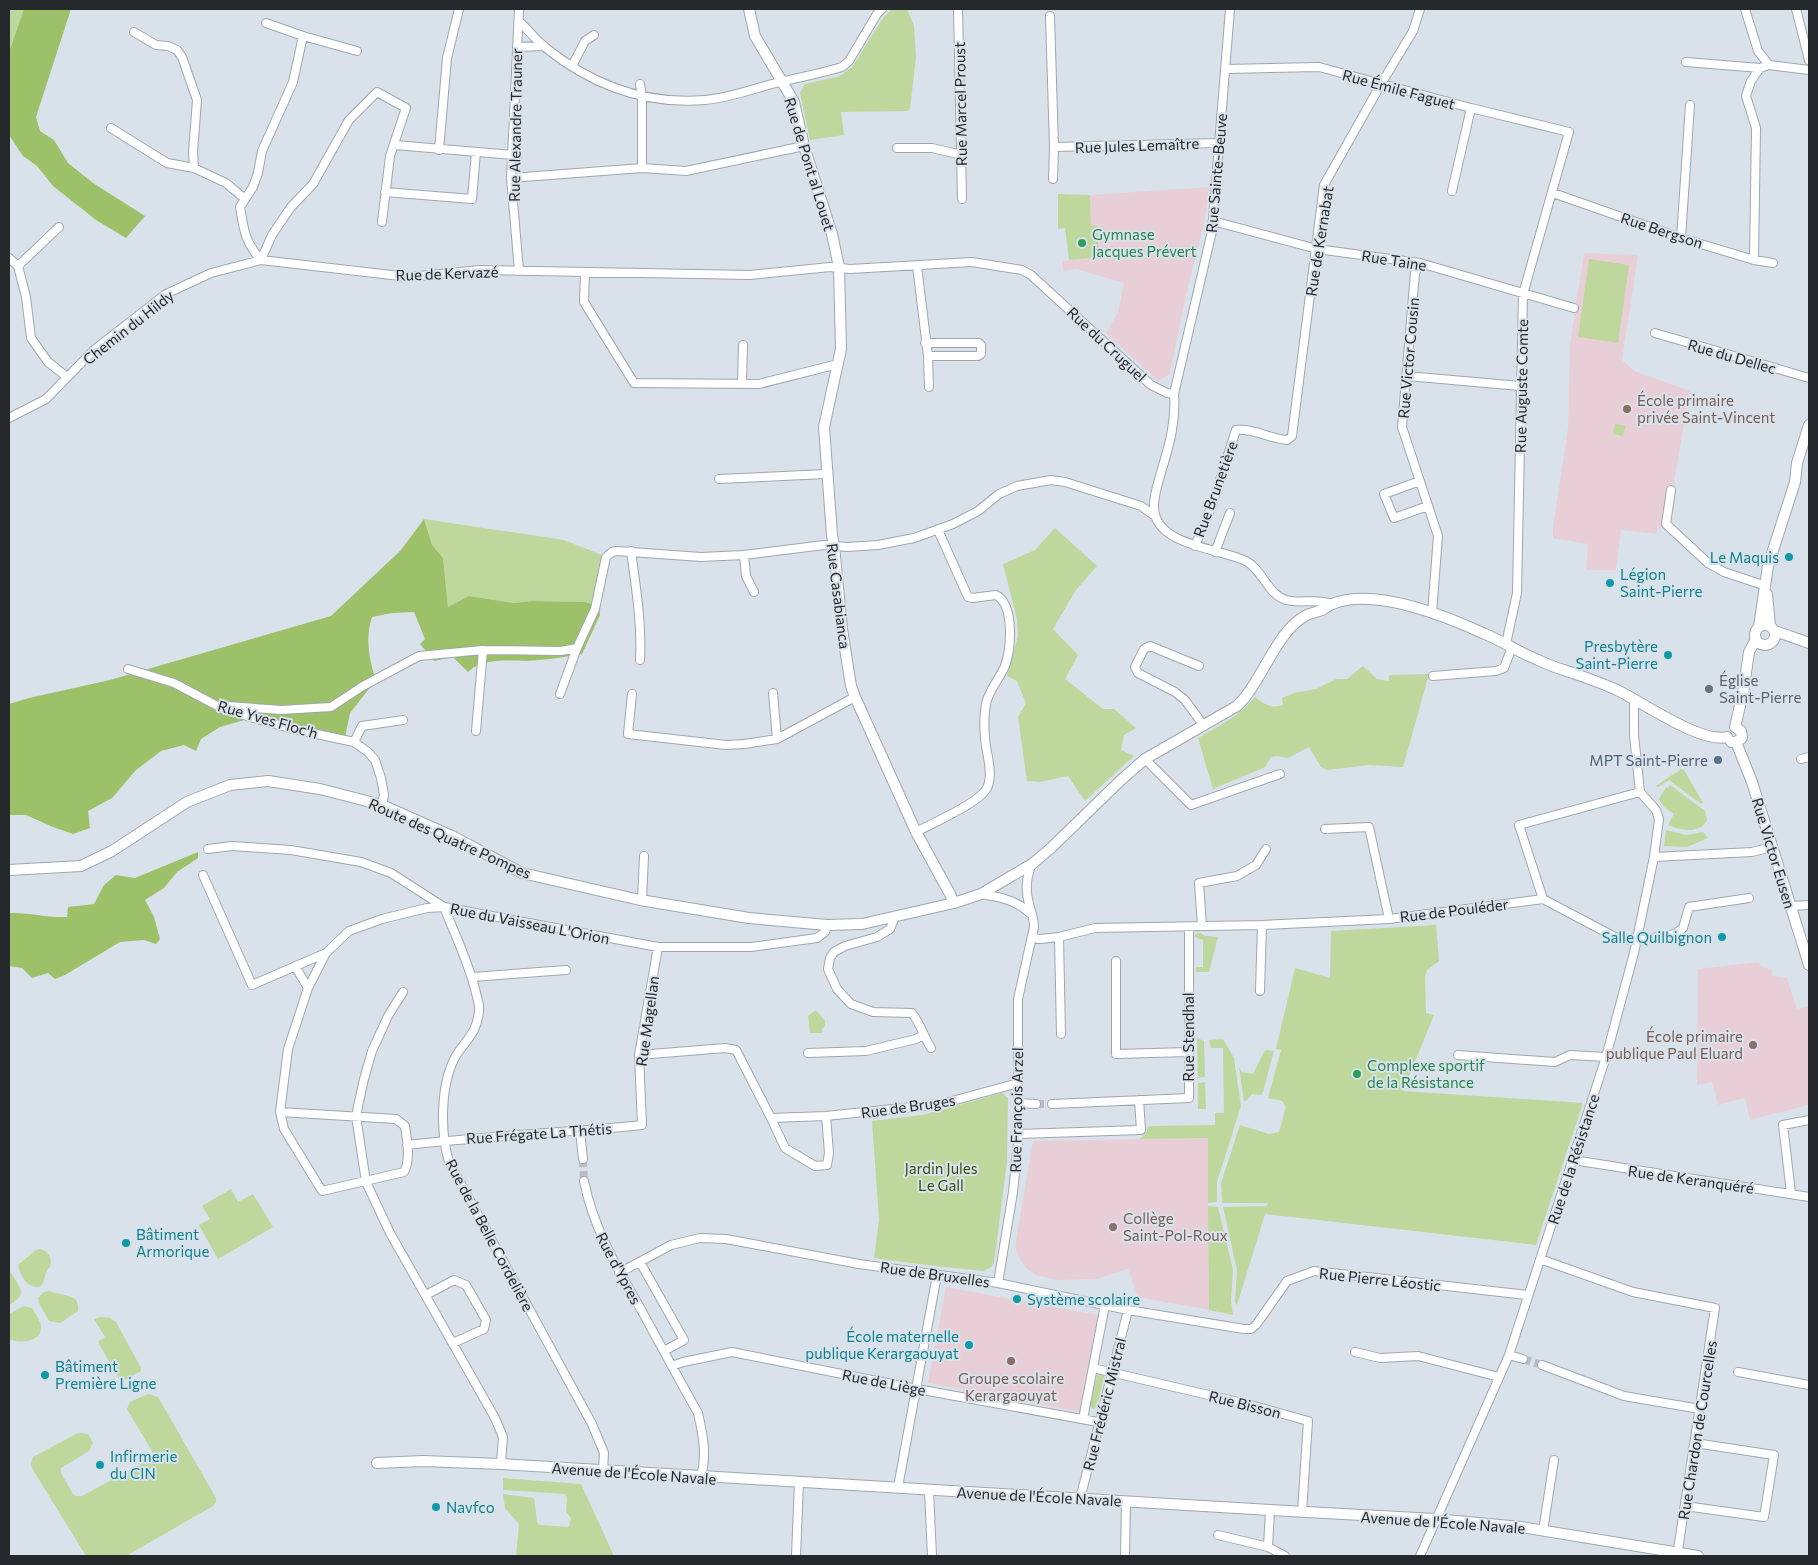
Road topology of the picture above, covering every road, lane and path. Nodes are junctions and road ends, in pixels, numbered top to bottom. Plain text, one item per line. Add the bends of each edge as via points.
1 (459, 9) edge
2 (519, 9) edge
3 (750, 9) edge
4 (958, 9) edge
5 (1230, 9) edge
6 (1420, 9) edge
7 (1745, 9) edge
8 (1796, 9) edge
9 (878, 10) edge
10 (1050, 16) dead end
11 (518, 21) junction
12 (266, 23) dead end
13 (134, 32) dead end
14 (594, 35) dead end
15 (303, 36) junction
16 (544, 46) junction
17 (517, 47) junction
18 (357, 51) dead end
19 (1809, 60) edge
20 (1686, 62) dead end
21 (1769, 65) junction
22 (572, 66) junction
23 (1226, 68) junction
24 (1760, 68) junction
25 (1809, 70) edge
26 (781, 82) junction
27 (640, 84) dead end
28 (1381, 84) junction
29 (642, 97) junction
30 (1690, 105) dead end
31 (1471, 108) junction
32 (111, 128) dead end
33 (1569, 132) joint
34 (1219, 143) junction
35 (395, 145) junction
36 (804, 146) junction
37 (1054, 147) junction
38 (897, 148) dead end
39 (440, 150) junction
40 (476, 152) junction
41 (513, 154) junction
42 (962, 155) junction
43 (194, 168) junction
44 (642, 168) junction
45 (511, 178) junction
46 (1053, 179) dead end
47 (1452, 190) dead end
48 (385, 192) junction
49 (1553, 193) junction
50 (245, 199) junction
51 (962, 199) dead end
52 (1213, 221) junction
53 (382, 222) dead end
54 (59, 227) dead end
55 (1681, 238) junction
56 (1317, 249) junction
57 (9, 258) edge
58 (261, 260) junction
59 (1754, 260) junction
60 (1420, 263) junction
61 (1772, 263) dead end
62 (18, 266) junction
63 (916, 266) junction
64 (839, 267) junction
65 (519, 271) junction
66 (585, 272) junction
67 (1523, 294) junction
68 (1574, 308) dead end
69 (1655, 333) dead end
70 (925, 343) junction
71 (743, 345) dead end
72 (928, 356) junction
73 (838, 364) junction
74 (1407, 376) junction
75 (67, 377) junction
76 (1809, 378) edge
77 (742, 383) junction
78 (1520, 386) junction
79 (929, 387) dead end
80 (1174, 394) junction
81 (9, 418) edge
82 (1809, 425) edge
83 (1292, 436) joint
84 (826, 474) junction
85 (719, 479) dead end
86 (1420, 482) junction
87 (1671, 490) dead end
88 (1155, 496) junction
89 (1141, 506) junction
90 (1428, 506) junction
91 (1230, 513) dead end
92 (1155, 516) junction
93 (938, 530) junction
94 (834, 546) junction
95 (1195, 546) junction
96 (631, 551) junction
97 (1215, 552) junction
98 (744, 555) junction
99 (1766, 586) junction
100 (754, 592) dead end
101 (1332, 604) junction
102 (1432, 613) junction
103 (1759, 627) junction
104 (1772, 629) junction
105 (1759, 642) junction
106 (1773, 642) junction
107 (1806, 642) edge
108 (1509, 645) junction
109 (577, 648) junction
110 (483, 650) junction
111 (640, 660) dead end
112 (1199, 666) dead end
113 (128, 669) dead end
114 (1433, 676) dead end
115 (773, 692) dead end
116 (560, 694) dead end
117 (632, 694) dead end
118 (855, 697) junction
119 (1634, 699) junction
120 (223, 709) junction
121 (403, 720) dead end
122 (1204, 726) junction
123 (476, 731) dead end
124 (777, 739) junction
125 (1732, 740) junction
126 (354, 742) junction
127 (1809, 757) edge
128 (1801, 759) dead end
129 (1145, 760) junction
130 (1280, 774) dead end
131 (1640, 792) junction
132 (382, 805) junction
133 (1325, 829) dead end
134 (916, 832) junction
135 (1772, 847) junction
136 (1266, 849) dead end
137 (208, 850) dead end
138 (644, 856) dead end
139 (1654, 857) junction
140 (1032, 864) junction
141 (9, 870) edge
142 (204, 875) dead end
143 (981, 894) junction
144 (1749, 898) dead end
145 (1543, 899) junction
146 (642, 900) junction
147 (954, 903) junction
148 (1809, 905) edge
149 (1791, 906) junction
150 (444, 907) junction
151 (1033, 916) junction
152 (895, 917) junction
153 (1388, 918) junction
154 (827, 925) junction
155 (1262, 925) junction
156 (1202, 926) junction
157 (1189, 927) junction
158 (1059, 937) junction
159 (1032, 938) junction
160 (1636, 941) junction
161 (658, 947) junction
162 (326, 953) junction
163 (1116, 961) dead end
164 (1809, 964) edge
165 (295, 966) junction
166 (566, 970) dead end
167 (472, 977) junction
168 (308, 988) junction
169 (1260, 991) dead end
170 (403, 992) dead end
171 (1061, 1034) dead end
172 (923, 1035) junction
173 (931, 1048) dead end
174 (1188, 1052) junction
175 (808, 1053) dead end
176 (640, 1055) junction
177 (1458, 1055) dead end
178 (1606, 1057) junction
179 (1018, 1083) junction
180 (1139, 1100) junction
181 (1018, 1103) junction
182 (1036, 1104) tunnel mouth
183 (1052, 1104) tunnel mouth
184 (280, 1112) junction
185 (356, 1116) junction
186 (826, 1116) junction
187 (771, 1118) junction
188 (1809, 1120) edge
189 (642, 1125) joint
190 (580, 1131) junction
191 (1018, 1134) junction
192 (445, 1140) junction
193 (407, 1145) junction
194 (583, 1159) tunnel mouth
195 (1572, 1160) junction
196 (584, 1181) tunnel mouth
197 (366, 1182) junction
198 (1791, 1194) junction
199 (1809, 1197) edge
200 (1540, 1259) junction
201 (640, 1262) junction
202 (619, 1273) junction
203 (937, 1275) junction
204 (998, 1283) junction
205 (426, 1295) junction
206 (1527, 1296) junction
207 (1105, 1305) junction
208 (1128, 1310) junction
209 (1256, 1325) joint
210 (453, 1343) junction
211 (664, 1351) junction
212 (1355, 1352) dead end
213 (1509, 1355) junction
214 (1523, 1359) tunnel mouth
215 (1542, 1365) tunnel mouth
216 (672, 1366) junction
217 (1093, 1368) junction
218 (1112, 1372) junction
219 (1738, 1372) dead end
220 (1499, 1377) junction
221 (1809, 1385) edge
222 (917, 1389) junction
223 (1700, 1409) junction
224 (1083, 1419) junction
225 (1098, 1422) junction
226 (1695, 1443) junction
227 (1554, 1460) dead end
228 (377, 1463) dead end
229 (501, 1464) junction
230 (603, 1470) junction
231 (701, 1477) junction
232 (799, 1482) junction
233 (898, 1487) junction
234 (929, 1490) junction
235 (1080, 1499) junction
236 (1126, 1501) junction
237 (1685, 1506) junction
238 (1270, 1510) junction
239 (1302, 1512) junction
240 (1436, 1519) junction
241 (1543, 1531) junction
242 (1218, 1535) dead end
243 (1268, 1547) junction
244 (1677, 1554) edge
245 (796, 1556) edge
246 (932, 1556) edge
247 (1125, 1556) edge
248 (1285, 1556) edge
249 (1420, 1556) edge
250 (1698, 1556) edge

1 - 39 street via 447,58
2 - 11 street, Rue Alexandre Trauner
3 - 26 street, Rue de Pont al Louet via 756,36
4 - 42 street, Rue Marcel Proust
5 - 23 street, Rue Sainte-Beuve
6 - 28 street, Rue de Kernabat via 1413,30
7 - 21 street via 1758,51
8 - 19 street
9 - 26 street via 849,61 842,67
10 - 37 street, Rue Jules Lemaître
11 - 16 street
11 - 17 street, Rue Alexandre Trauner
12 - 15 street
13 - 43 street via 156,45 177,50 182,57 197,100
14 - 22 street via 585,42
15 - 18 street
15 - 50 street via 294,82 262,151 258,173
16 - 17 street
16 - 22 street
17 - 41 street, Rue Alexandre Trauner
20 - 24 street
21 - 24 street
21 - 25 street
22 - 29 street via 607,85
23 - 28 street, Rue Émile Faguet via 1319,67
23 - 34 street, Rue Sainte-Beuve
24 - 59 street via 1746,96 1756,128
26 - 29 street via 706,100
26 - 36 street, Rue de Pont al Louet via 794,102
27 - 29 street
28 - 31 street, Rue Émile Faguet
28 - 56 street, Rue de Kernabat via 1324,185
29 - 44 street
30 - 55 street
31 - 33 street, Rue Émile Faguet
31 - 47 street
32 - 43 street via 167,163
33 - 49 street, Rue Auguste Comte
34 - 37 street, Rue Jules Lemaître
34 - 52 street, Rue Sainte-Beuve
35 - 39 street
35 - 48 street via 390,156
35 - 58 street via 406,108 377,92 349,120 313,184 291,207 272,235
36 - 44 street via 686,171
36 - 64 street, Rue de Pont al Louet
37 - 46 street, Rue Jules Lemaître
38 - 42 street via 932,148
39 - 40 street
40 - 41 street
40 - 48 street via 472,199
41 - 45 street, Rue Alexandre Trauner
42 - 51 street, Rue Marcel Proust
43 - 50 street via 226,184
44 - 45 street
45 - 65 street, Rue Alexandre Trauner
48 - 53 street
49 - 55 street, Rue Bergson
49 - 67 street, Rue Auguste Comte
50 - 58 street via 240,207 244,236
52 - 56 street, Rue Taine
52 - 80 street, Rue Sainte-Beuve
54 - 62 street
55 - 59 street, Rue Bergson
56 - 60 street, Rue Taine
56 - 83 street, Rue de Kernabat
57 - 62 street
58 - 65 street, Rue de Kervazé via 409,277 480,270
58 - 75 street, Chemin du Hildy via 211,273 166,294 94,350
59 - 61 street, Rue Bergson
60 - 67 street, Rue Taine
60 - 74 street, Rue Victor Cousin via 1415,273
62 - 75 street via 31,338 48,362
63 - 64 street, Rue du Cruguel
63 - 70 street
63 - 80 street, Rue du Cruguel via 972,262 1027,272 1151,385
64 - 66 street, Rue de Kervazé via 750,275
64 - 73 street, Rue Casabianca via 841,332
65 - 66 street, Rue de Kervazé
66 - 77 street via 584,302 634,383
67 - 68 street, Rue Taine
67 - 78 street, Rue Auguste Comte
69 - 76 street, Rue du Dellec
70 - 72 street
70 - 72 street via 982,345 978,356
71 - 77 street
72 - 79 street
73 - 77 street via 759,384
73 - 84 street, Rue Casabianca via 824,427
74 - 78 street
74 - 86 street, Rue Victor Cousin via 1402,427
75 - 81 street, Chemin du Hildy via 46,399
78 - 108 street, Rue Auguste Comte via 1517,593
80 - 88 street via 1172,433
82 - 99 street via 1768,566
83 - 95 street, Rue Brunetière via 1287,440 1246,429 1236,430
84 - 85 street
84 - 94 street, Rue Casabianca
86 - 90 street, Rue Victor Cousin
86 - 90 street via 1384,494 1394,518
87 - 99 street via 1666,524 1708,563
88 - 89 street
88 - 92 street
89 - 92 street
89 - 93 street via 1051,480 1017,486 978,511
90 - 102 street, Rue Victor Cousin via 1438,536
91 - 97 street
92 - 95 street via 1166,531
93 - 94 street via 878,545
93 - 134 street via 968,596 996,595 1004,601 1008,615 1009,650 986,702 985,739 989,774 986,788 973,801
94 - 98 street
94 - 118 street, Rue Casabianca via 842,629
95 - 97 street
96 - 98 street via 701,557
96 - 109 street via 616,551 606,557 595,609
96 - 111 street via 638,604
97 - 101 street via 1244,560 1253,566 1276,595 1287,600
98 - 100 street via 746,576
99 - 103 street
99 - 104 street
101 - 102 street, Route des Quatre Pompes via 1374,600
101 - 122 street, Route des Quatre Pompes via 1304,616 1288,630 1247,696
102 - 108 street, Route des Quatre Pompes
103 - 104 street via 1765,625
103 - 105 street via 1755,632
104 - 106 street
104 - 107 street
105 - 106 street via 1768,645
105 - 125 street via 1749,652 1735,727 1728,730
106 - 107 street
108 - 114 street via 1504,668
108 - 119 street, Route des Quatre Pompes
109 - 110 street via 561,651
109 - 116 street
110 - 120 street via 419,656 331,707 281,710 228,706
110 - 123 street
112 - 122 street via 1150,646 1144,649 1135,667 1138,673 1185,700
113 - 120 street, Rue Yves Floc'h via 174,683
115 - 124 street
117 - 124 street via 628,734 726,745
118 - 124 street
118 - 134 street, Rue Casabianca
119 - 125 street, Route des Quatre Pompes via 1702,734
119 - 131 street
120 - 126 street, Rue Yves Floc'h
121 - 126 street via 362,726
122 - 129 street, Route des Quatre Pompes
125 - 135 street, Rue Victor Eusen via 1752,782
126 - 132 street, Rue Yves Floc'h via 375,760 384,795
127 - 128 street
129 - 130 street via 1191,804
129 - 140 street, Route des Quatre Pompes
131 - 139 street, Rue de la Résistance via 1656,810 1659,819
131 - 145 street via 1519,825
132 - 141 street, Route des Quatre Pompes via 320,789 268,781 230,786 187,802 112,851 81,866
132 - 146 street, Route des Quatre Pompes via 452,836 522,873
133 - 153 street via 1368,827
134 - 147 street, Rue Casabianca
135 - 139 street via 1752,852
135 - 149 street, Rue Victor Eusen
136 - 156 street via 1256,865 1237,876 1199,883
137 - 150 street, Rue du Vaisseau L'Orion via 232,846 282,849 361,862 391,873
138 - 146 street
139 - 160 street, Rue de la Résistance
140 - 143 street, Route des Quatre Pompes
140 - 151 street via 1026,877 1028,903
142 - 165 street via 252,985
143 - 147 street, Route des Quatre Pompes
143 - 151 street via 1004,897
144 - 160 street via 1689,907 1683,928 1675,934
145 - 153 street, Rue de Pouléder
145 - 160 street via 1615,937
146 - 154 street, Route des Quatre Pompes via 749,918
147 - 152 street, Route des Quatre Pompes
148 - 149 street
149 - 164 street, Rue Victor Eusen
150 - 161 street, Rue du Vaisseau L'Orion
150 - 162 street via 382,919 350,931
150 - 167 street, Rue de la Belle Cordelière
151 - 159 street
152 - 154 street, Route des Quatre Pompes via 862,924
152 - 172 street via 890,929 884,933 834,952 828,969 836,989 851,1004 873,1012 912,1013
153 - 155 street, Rue de Pouléder
154 - 161 street, Rue du Vaisseau L'Orion via 825,932 817,938 751,948
155 - 156 street, Rue de Pouléder
155 - 169 street
156 - 157 street, Rue de Pouléder
157 - 158 street, Rue de Pouléder via 1095,928
157 - 174 street, Rue Stendhal
158 - 159 street, Rue de Pouléder
158 - 171 street
159 - 179 street, Rue François Arzel via 1018,999
160 - 178 street, Rue de la Résistance
161 - 176 street, Rue Magellan
162 - 165 street
162 - 168 street
163 - 174 street via 1116,1054
165 - 168 street
166 - 167 street
167 - 192 street, Rue de la Belle Cordelière via 480,1009 473,1032 451,1066 443,1112
168 - 184 street via 288,1049
170 - 185 street via 372,1051
172 - 173 street
172 - 175 street via 866,1051
174 - 180 street, Rue Stendhal via 1188,1098
176 - 187 street via 726,1048 736,1050
176 - 189 street, Rue Magellan
177 - 178 street via 1555,1062 1570,1055
178 - 195 street, Rue de la Résistance
179 - 181 street, Rue François Arzel
179 - 186 street, Rue de Bruges via 941,1104
180 - 183 street, Rue Stendhal
180 - 191 street via 1141,1130
181 - 182 street
181 - 191 street, Rue François Arzel
184 - 185 street
184 - 197 street via 284,1129 322,1191
185 - 193 street via 396,1119 404,1126
185 - 197 street
186 - 187 street, Rue de Bruges
186 - 187 street via 830,1153 827,1165 820,1166 785,1148
188 - 198 street via 1783,1125
189 - 190 street, Rue Frégate La Thétis
190 - 192 street, Rue Frégate La Thétis
190 - 194 street
191 - 204 street, Rue François Arzel via 1014,1192
192 - 193 street, Rue Frégate La Thétis
192 - 230 street, Rue de la Belle Cordelière via 449,1162 468,1199 592,1424 604,1453
193 - 197 street via 404,1172
195 - 198 street, Rue de Keranquéré
195 - 200 street, Rue de la Résistance
196 - 202 street, Rue d'Ypres via 588,1204
197 - 205 street via 390,1233
198 - 199 street, Rue de Keranquéré
200 - 206 street, Rue de la Résistance
200 - 223 street, Rue Chardon de Courcelles via 1633,1292 1715,1308
201 - 202 street, Rue de Bruxelles
201 - 203 street, Rue de Bruxelles via 671,1245 700,1238 726,1239
201 - 211 street, Rue d'Ypres via 684,1340
202 - 211 street, Rue d'Ypres
203 - 204 street, Rue de Bruxelles
203 - 222 street
204 - 207 street, Rue de Bruxelles
205 - 210 street
205 - 210 street via 454,1280 466,1285 486,1320 484,1329
206 - 209 street, Rue Pierre Léostic via 1314,1270 1287,1281
206 - 213 street, Rue de la Résistance
207 - 208 street, Rue de Bruxelles
207 - 217 street, Rue Frédéric Mistral
208 - 209 street, Rue de Bruxelles via 1244,1330
208 - 218 street, Rue Frédéric Mistral
210 - 229 street via 503,1437
211 - 216 street, Rue d'Ypres
212 - 220 street via 1380,1358 1418,1356
213 - 214 street
213 - 220 street, Rue de la Résistance
215 - 223 street via 1624,1396
216 - 222 street, Rue de Liège via 732,1352
216 - 231 street, Rue d'Ypres via 698,1413 704,1438
217 - 218 street, Rue Bisson
217 - 224 street, Rue Frédéric Mistral
218 - 225 street, Rue Frédéric Mistral
218 - 239 street, Rue Bisson via 1308,1421
219 - 221 street
220 - 240 street, Rue de la Résistance
222 - 224 street, Rue de Liège
222 - 233 street
223 - 226 street, Rue Chardon de Courcelles
224 - 225 street, Rue de Liège
225 - 235 street, Rue Frédéric Mistral
226 - 237 street, Rue Chardon de Courcelles
226 - 237 street via 1774,1455 1764,1517
227 - 241 street
228 - 229 street, Avenue de l'École Navale
229 - 230 street, Avenue de l'École Navale
230 - 231 street, Avenue de l'École Navale
231 - 232 street, Avenue de l'École Navale
232 - 233 street, Avenue de l'École Navale
232 - 245 street
233 - 234 street, Avenue de l'École Navale
234 - 235 street, Avenue de l'École Navale
234 - 246 street
235 - 236 street, Avenue de l'École Navale
236 - 238 street, Avenue de l'École Navale
236 - 247 street
237 - 244 street, Rue Chardon de Courcelles
238 - 239 street, Avenue de l'École Navale
238 - 243 street
239 - 240 street, Avenue de l'École Navale
240 - 241 street, Avenue de l'École Navale via 1521,1526
240 - 249 street, Rue de la Résistance
241 - 244 street, Avenue de l'École Navale
242 - 243 street
243 - 248 street
244 - 250 street, Avenue de l'École Navale

